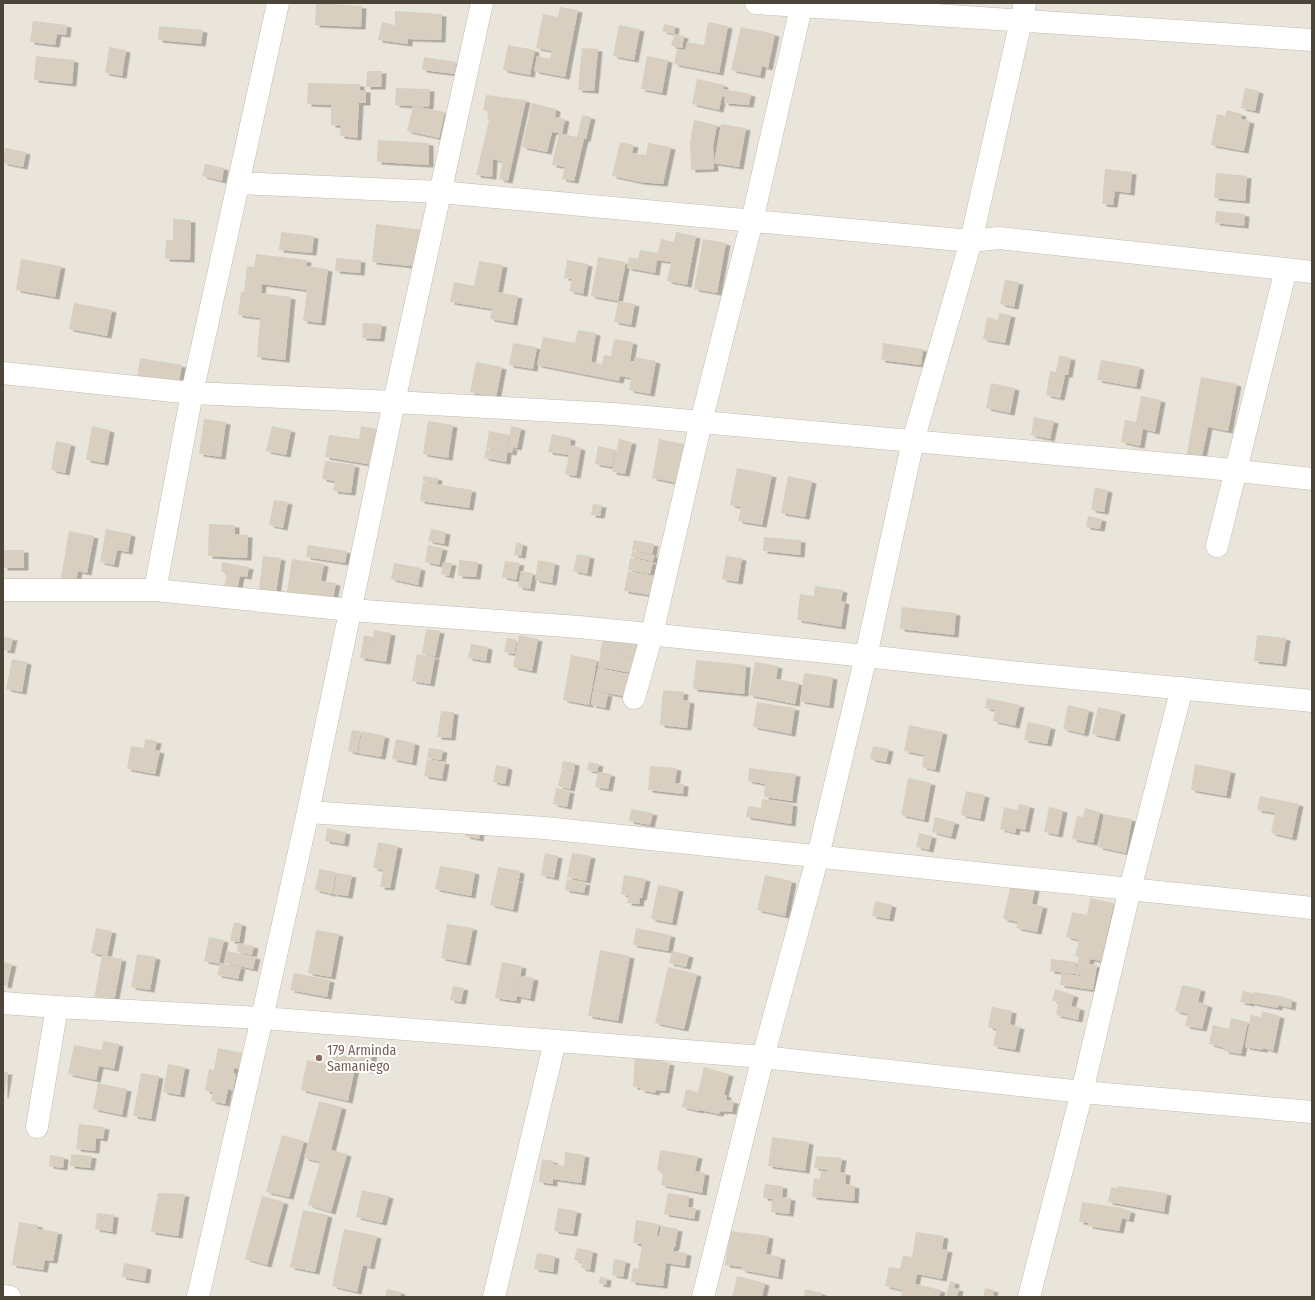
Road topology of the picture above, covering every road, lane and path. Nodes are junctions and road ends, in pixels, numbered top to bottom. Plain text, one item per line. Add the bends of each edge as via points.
1 (278, 3) edge
2 (482, 3) edge
3 (756, 3) edge
4 (802, 5) edge
5 (1024, 12) edge
6 (1312, 40) edge
7 (238, 183) junction
8 (440, 192) junction
9 (752, 220) junction
10 (971, 241) junction
11 (1286, 269) junction
12 (1312, 272) edge
13 (3, 373) edge
14 (192, 393) junction
15 (394, 402) junction
16 (701, 422) junction
17 (913, 441) junction
18 (1236, 471) junction
19 (1312, 479) edge
20 (1217, 546) dead end
21 (3, 590) edge
22 (156, 590) junction
23 (351, 610) junction
24 (652, 634) junction
25 (866, 656) junction
26 (1182, 688) junction
27 (634, 698) dead end
28 (1312, 701) edge
29 (308, 812) junction
30 (818, 856) junction
31 (1130, 889) junction
32 (1312, 908) edge
33 (3, 1003) edge
34 (57, 1007) junction
35 (262, 1018) junction
36 (555, 1041) junction
37 (763, 1057) junction
38 (1082, 1092) junction
39 (1312, 1112) edge
40 (37, 1127) dead end
41 (3, 1296) edge
42 (10, 1297) edge
43 (198, 1297) edge
44 (494, 1297) edge
45 (703, 1297) edge
46 (1029, 1297) edge

1 - 7 street
2 - 8 street
3 - 4 street
4 - 5 street
4 - 9 street
5 - 6 street
5 - 10 street
7 - 8 street
7 - 14 street
8 - 9 street
8 - 15 street
9 - 10 street
9 - 16 street
10 - 11 street via 999,238
10 - 17 street
11 - 12 street
11 - 18 street
13 - 14 street
14 - 15 street
14 - 22 street
15 - 16 street via 613,414
15 - 23 street
16 - 17 street
16 - 24 street
17 - 18 street
17 - 25 street
18 - 19 street
18 - 20 street
21 - 22 street
22 - 23 street
23 - 24 street
23 - 29 street
24 - 25 street
24 - 27 street
25 - 26 street
25 - 30 street
26 - 28 street
26 - 31 street
29 - 30 street via 545,828
29 - 35 street
30 - 31 street
30 - 37 street
31 - 32 street
31 - 38 street
33 - 34 street
34 - 35 street
34 - 40 street
35 - 36 street
35 - 43 street
36 - 37 street
36 - 44 street
37 - 38 street
37 - 45 street
38 - 39 street
38 - 46 street
41 - 42 street

